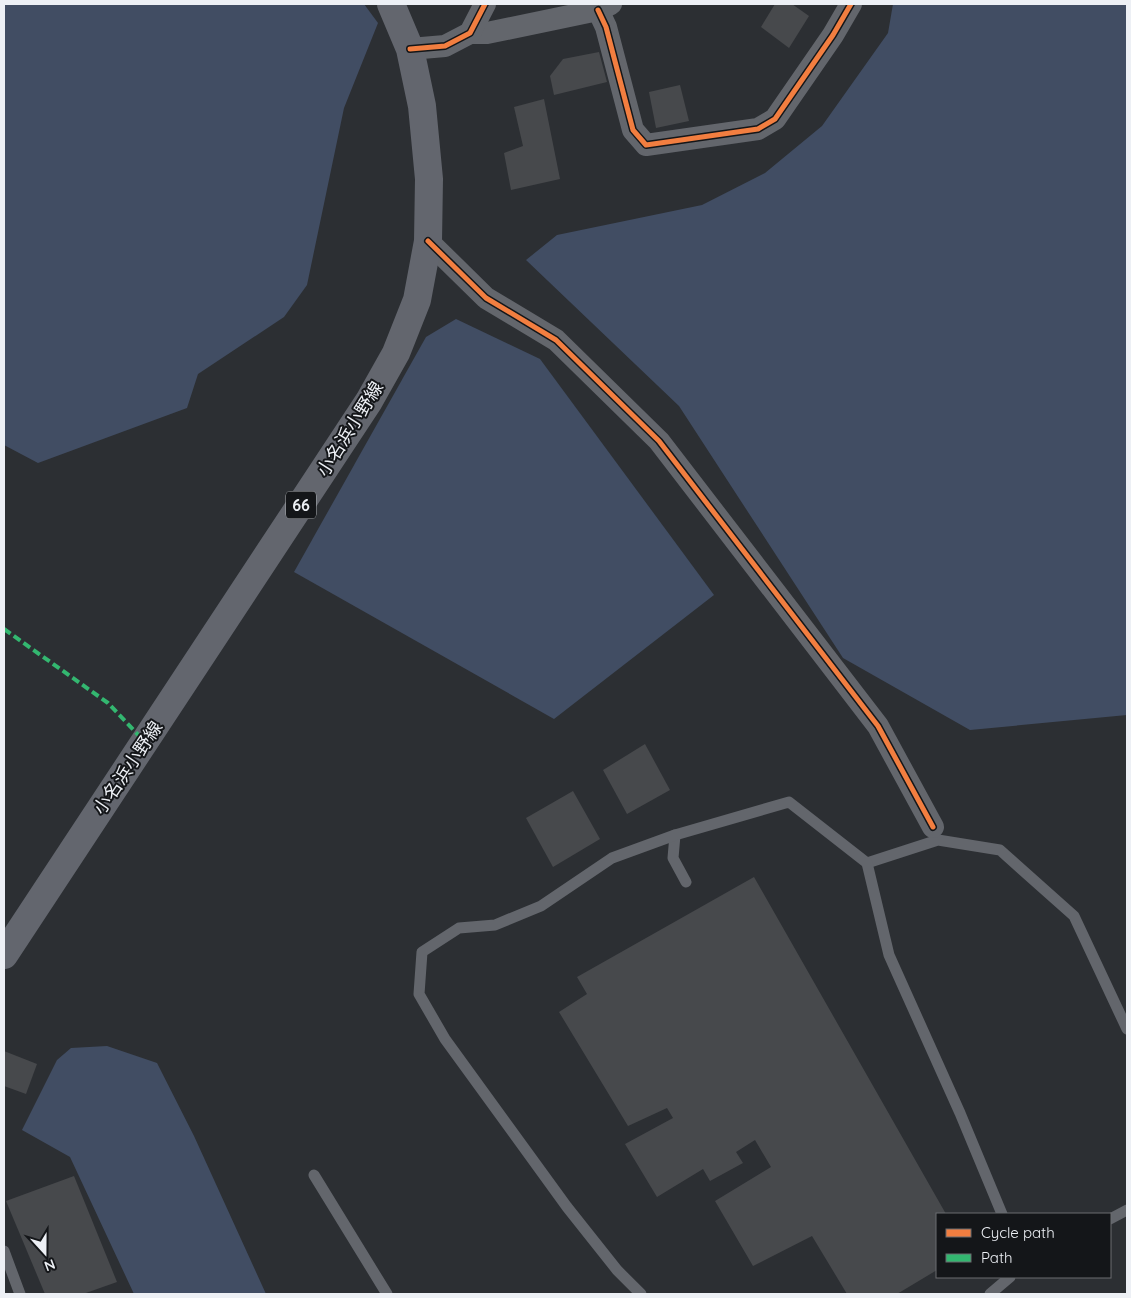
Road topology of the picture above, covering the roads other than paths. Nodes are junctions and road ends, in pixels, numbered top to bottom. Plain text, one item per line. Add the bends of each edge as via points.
1 (391, 4) edge
2 (485, 4) edge
3 (851, 4) edge
4 (605, 7) edge
5 (470, 33) junction
6 (410, 49) junction
7 (428, 241) junction
8 (935, 833) junction
9 (675, 834) junction
10 (867, 864) junction
11 (686, 882) dead end
12 (4, 954) edge
13 (1127, 1029) edge
14 (314, 1175) dead end
15 (1127, 1210) edge
16 (1002, 1213) edge
17 (1111, 1218) edge
18 (4, 1251) edge
19 (1009, 1278) edge
20 (20, 1294) edge
21 (387, 1294) edge
22 (641, 1294) edge
23 (990, 1294) edge

1 - 6 main road, 小名浜小野線 / 66
2 - 5 street
3 - 4 street via 775,120 758,129 646,145 634,130 606,27
4 - 5 street via 487,33
5 - 6 street via 445,46
6 - 7 main road, 小名浜小野線 / 66 via 422,106 429,179
7 - 8 street via 486,298 556,340 659,441 878,726
7 - 12 main road, 小名浜小野線 / 66 via 417,300 396,353 369,401
8 - 10 lane
8 - 13 lane via 1000,850 1074,916
9 - 10 lane via 789,802
9 - 11 lane via 673,858
9 - 22 lane via 612,858 541,906 495,925 459,928 422,952 419,994 445,1039 567,1207 617,1270
10 - 16 lane via 889,955
14 - 21 lane
15 - 17 lane
18 - 20 lane
19 - 23 lane

